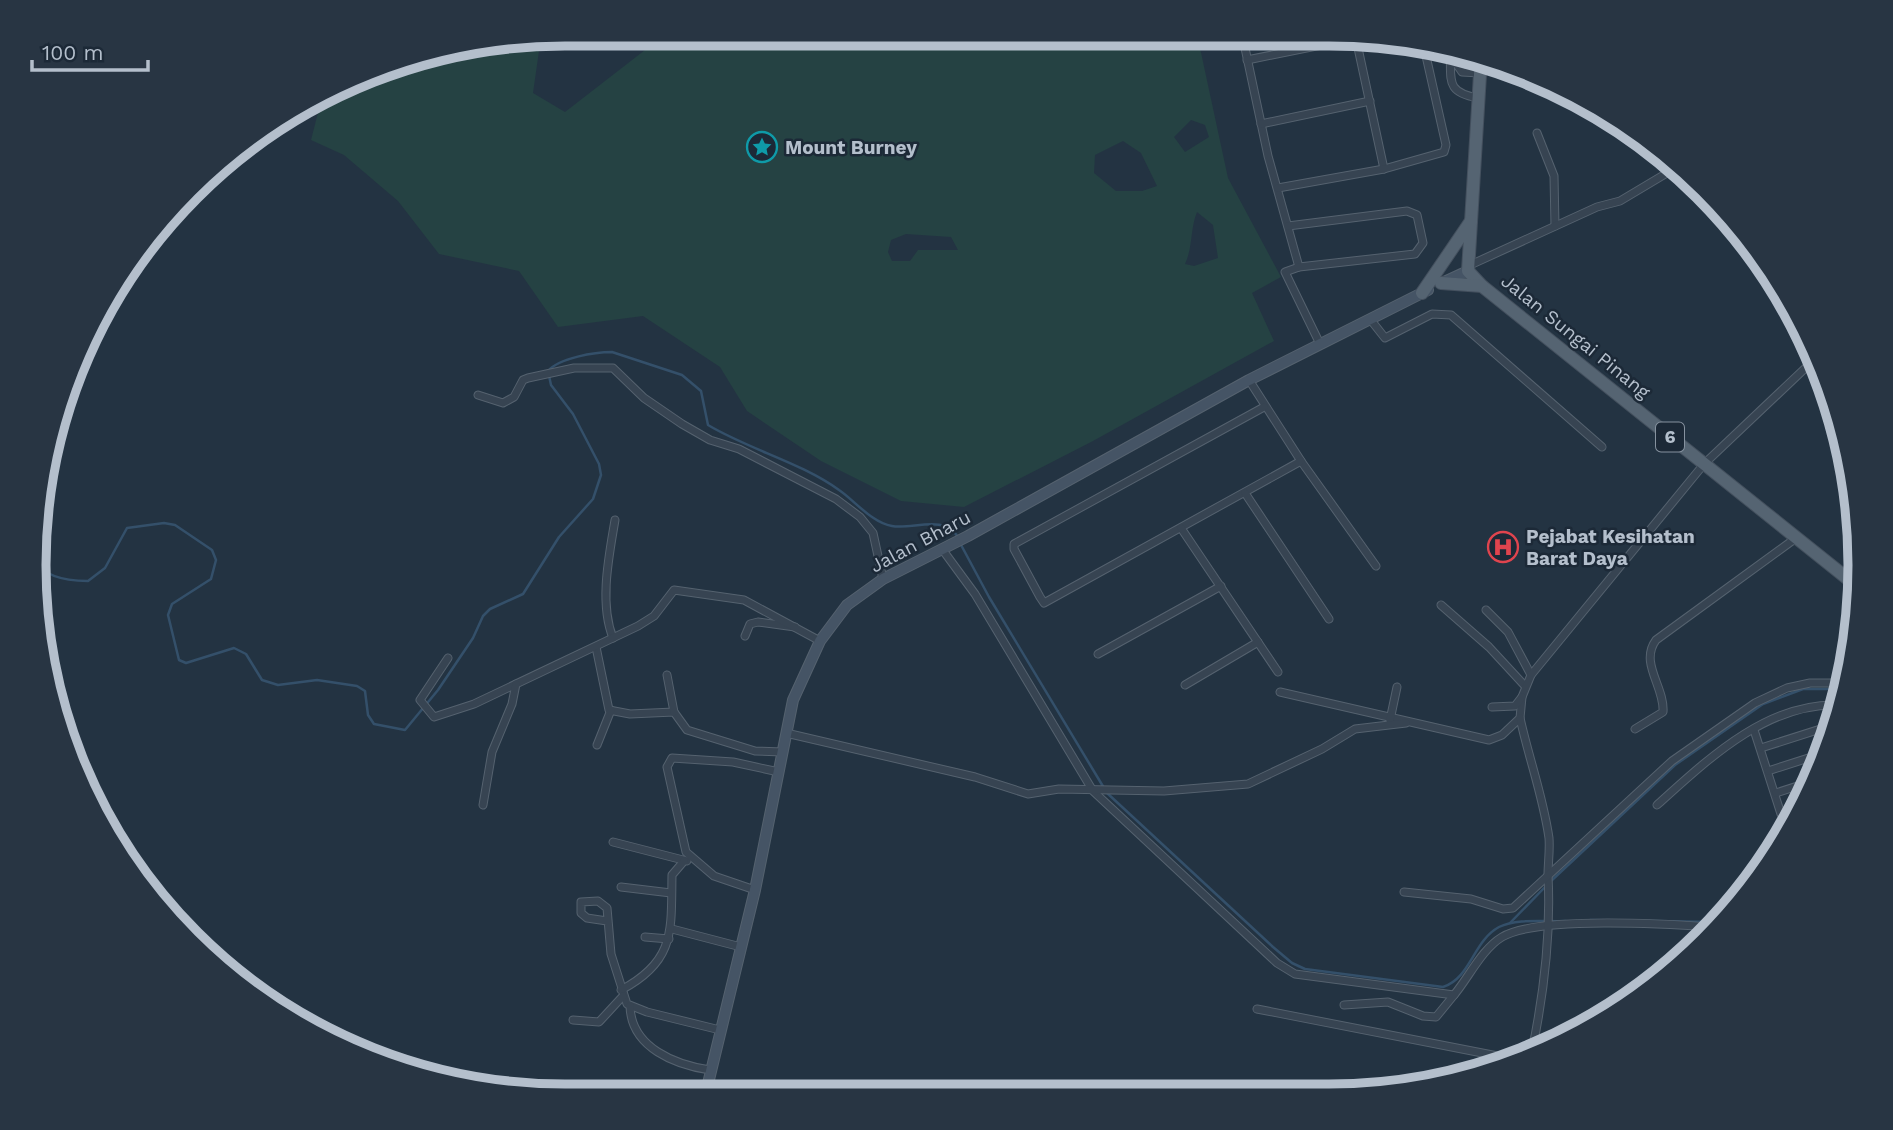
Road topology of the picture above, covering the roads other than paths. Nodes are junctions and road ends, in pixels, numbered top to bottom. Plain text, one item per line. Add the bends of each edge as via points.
1 (1244, 46) edge
2 (1311, 46) edge
3 (1358, 47) edge
4 (1426, 54) edge
5 (1247, 60) junction
6 (1450, 60) edge
7 (1456, 61) edge
8 (1480, 68) edge
9 (1480, 73) junction
10 (1478, 98) junction
11 (1370, 101) junction
12 (1261, 124) junction
13 (1537, 133) dead end
14 (1384, 169) junction
15 (1669, 172) edge
16 (1278, 188) junction
17 (1472, 220) junction
18 (1289, 226) junction
19 (1555, 226) junction
20 (1299, 267) junction
21 (1468, 268) junction
22 (1441, 283) junction
23 (1482, 286) junction
24 (1422, 293) junction
25 (1370, 319) junction
26 (1321, 344) junction
27 (1808, 366) edge
28 (1249, 380) junction
29 (478, 395) dead end
30 (1264, 407) junction
31 (1602, 447) dead end
32 (1301, 461) junction
33 (1704, 464) junction
34 (1245, 493) junction
35 (615, 520) dead end
36 (1181, 528) junction
37 (1797, 538) junction
38 (948, 546) junction
39 (1376, 566) dead end
40 (1847, 578) edge
41 (883, 579) junction
42 (1221, 586) junction
43 (1440, 605) dead end
44 (1486, 610) dead end
45 (1329, 619) dead end
46 (796, 627) junction
47 (745, 636) dead end
48 (613, 638) junction
49 (820, 641) junction
50 (1258, 642) junction
51 (596, 647) junction
52 (1098, 654) dead end
53 (448, 658) dead end
54 (1278, 672) dead end
55 (667, 675) dead end
56 (1531, 675) junction
57 (516, 684) junction
58 (1834, 684) edge
59 (1185, 685) dead end
60 (1525, 686) junction
61 (1397, 687) dead end
62 (1280, 692) dead end
63 (1522, 697) junction
64 (1828, 705) edge
65 (1492, 706) dead end
66 (611, 710) junction
67 (674, 712) junction
68 (1390, 717) junction
69 (1520, 718) junction
70 (1406, 723) junction
71 (1389, 726) junction
72 (1635, 729) dead end
73 (1821, 729) edge
74 (1754, 730) junction
75 (786, 733) junction
76 (597, 745) dead end
77 (1761, 748) junction
78 (783, 752) junction
79 (1810, 757) edge
80 (1768, 771) junction
81 (779, 772) junction
82 (1798, 786) edge
83 (1097, 791) junction
84 (1776, 793) junction
85 (483, 805) dead end
86 (1657, 805) dead end
87 (1783, 815) edge
88 (613, 842) dead end
89 (694, 860) junction
90 (684, 861) junction
91 (1549, 880) junction
92 (621, 887) dead end
93 (755, 890) junction
94 (1404, 892) dead end
95 (671, 893) junction
96 (607, 922) dead end
97 (1549, 923) junction
98 (1700, 927) edge
99 (672, 929) junction
100 (645, 937) dead end
101 (669, 939) junction
102 (741, 947) junction
103 (622, 993) junction
104 (1454, 995) junction
105 (1344, 1004) dead end
106 (630, 1006) junction
107 (1257, 1009) dead end
108 (573, 1020) dead end
109 (720, 1030) junction
110 (1534, 1042) edge
111 (1498, 1056) edge
112 (710, 1070) junction
113 (707, 1084) edge

1 - 5 street
2 - 5 street
3 - 11 street
4 - 14 street via 1446,149 1441,155
5 - 12 street
6 - 10 street via 1455,88
7 - 9 street via 1462,72
8 - 9 main road
9 - 10 main road
10 - 17 main road
11 - 12 street
11 - 14 street
12 - 16 street
13 - 19 street via 1554,176
14 - 16 street
15 - 19 street via 1620,201
16 - 18 street
17 - 21 main road
17 - 24 main road
18 - 20 street
18 - 20 street via 1408,211 1417,215 1420,224 1423,243 1415,254
19 - 21 street
20 - 26 street via 1287,270 1284,276
21 - 22 main road, Jalan Bharu
21 - 23 main road, Jalan Sungai Pinang / 6
22 - 23 main road
22 - 24 main road, Jalan Bharu
23 - 33 main road, Jalan Sungai Pinang / 6
24 - 25 main road, Jalan Bharu
25 - 26 main road, Jalan Bharu
25 - 31 street via 1385,338 1432,314 1451,315
26 - 28 main road, Jalan Bharu
27 - 33 street
28 - 30 street
28 - 38 main road, Jalan Bharu
29 - 41 street via 503,403 514,397 523,380 582,367 613,368 644,398 701,435 739,449 836,499 871,527
30 - 32 street
30 - 36 street via 1020,540 1014,549 1044,603
32 - 34 street
32 - 39 street
33 - 37 main road, Jalan Sungai Pinang / 6
33 - 56 street
34 - 36 street
34 - 45 street
35 - 48 street via 607,618
36 - 42 street
37 - 40 main road, Jalan Sungai Pinang / 6
37 - 72 street via 1656,640 1649,653 1663,712
38 - 41 main road, Jalan Bharu
38 - 83 street
41 - 49 main road, Jalan Bharu via 847,605
42 - 50 street
42 - 52 street
43 - 60 street
44 - 56 street via 1508,632
46 - 47 street via 758,622 750,624
46 - 48 street via 744,600 678,589 650,619
46 - 49 street
48 - 51 street
49 - 75 main road, Jalan Bharu via 796,691
50 - 54 street
50 - 59 street
51 - 57 street
51 - 66 street
53 - 57 street via 420,698 438,717
55 - 67 street
56 - 60 street
57 - 85 street via 492,752
58 - 91 street via 1799,686 1755,703 1672,761
60 - 63 street
61 - 68 street
62 - 68 street
63 - 65 street via 1515,706
63 - 69 street
64 - 74 street via 1783,712
66 - 67 street
66 - 76 street
67 - 78 street via 687,730 755,751
68 - 70 street
68 - 71 street
69 - 70 street via 1489,740
69 - 91 street via 1542,800
70 - 71 street
71 - 83 street via 1355,729 1248,784
73 - 77 street
74 - 77 street
74 - 86 street via 1693,772
75 - 78 main road, Jalan Bharu
75 - 83 street via 975,777 1021,793
77 - 80 street
78 - 81 main road, Jalan Bharu
79 - 80 street
80 - 84 street
81 - 89 street via 733,762 670,759 667,776 684,848
81 - 93 main road, Jalan Bharu
82 - 84 street
83 - 104 street via 1287,970
84 - 87 street
88 - 90 street
89 - 90 street
89 - 93 street via 720,880
90 - 95 street via 673,870
91 - 94 street via 1509,910 1472,899
91 - 97 street
92 - 95 street
93 - 102 main road, Jalan Bharu
95 - 99 street
96 - 103 street
97 - 98 street
97 - 104 street via 1501,937
97 - 110 street
99 - 101 street
99 - 102 street
100 - 101 street
101 - 103 street via 649,973
102 - 109 main road, Jalan Bharu
103 - 106 street
103 - 108 street via 599,1022
104 - 105 street via 1436,1017 1388,1002
106 - 109 street
106 - 112 street via 644,1039 661,1055
107 - 111 street
109 - 112 main road, Jalan Bharu
112 - 113 main road, Jalan Bharu

